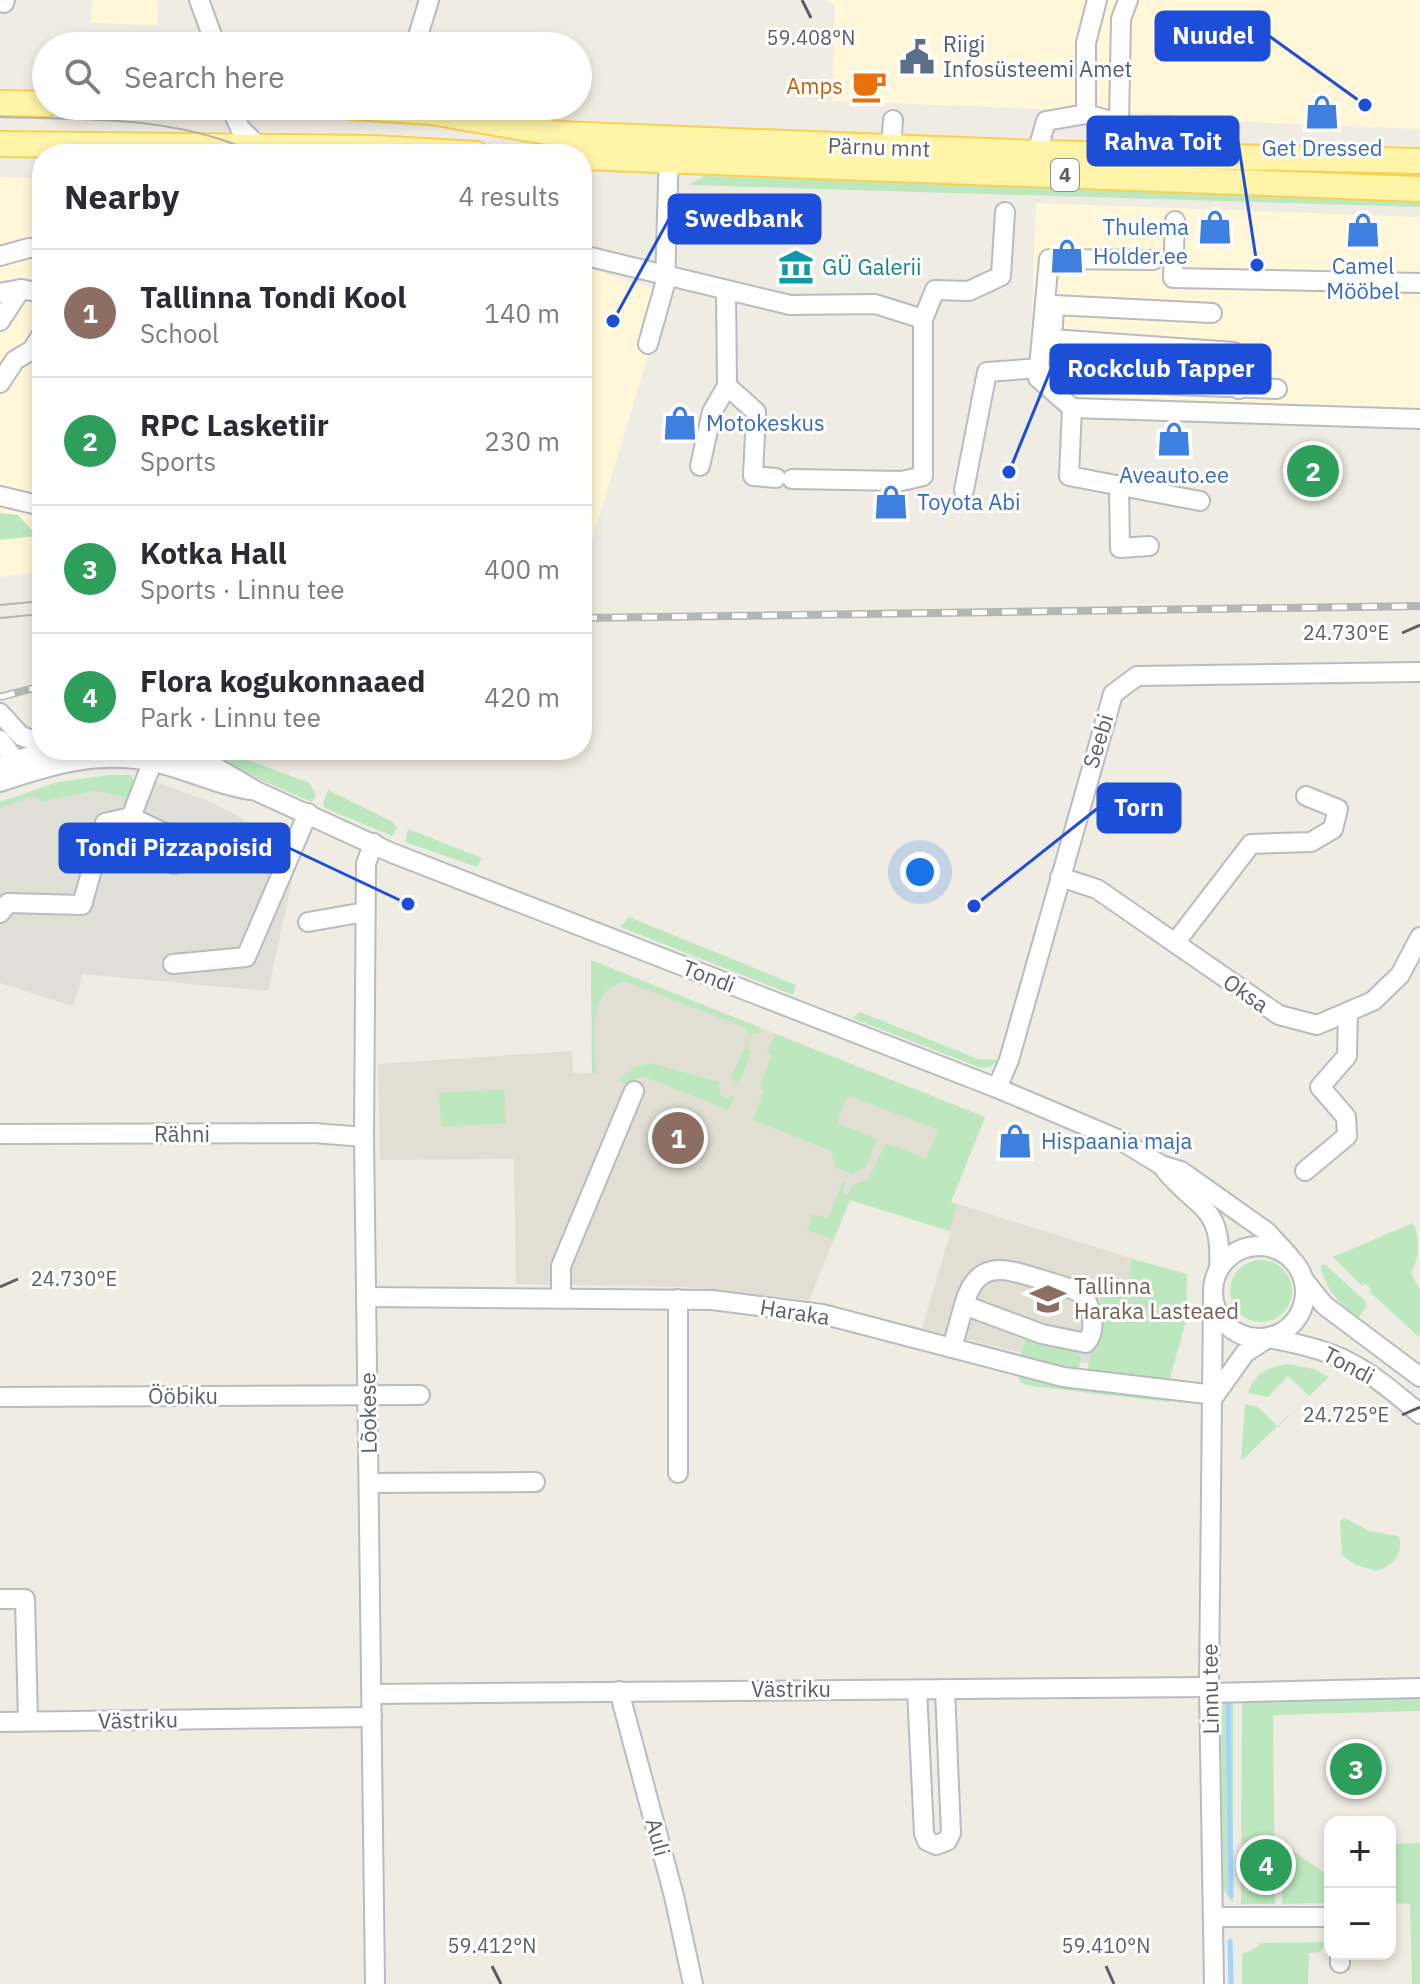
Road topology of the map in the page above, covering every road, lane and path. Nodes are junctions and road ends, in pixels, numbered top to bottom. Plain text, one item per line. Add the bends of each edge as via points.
1 (199, 0) edge
2 (429, 0) edge
3 (1097, 0) edge
4 (1128, 0) edge
5 (207, 21) junction
6 (206, 32) edge
7 (211, 32) edge
8 (419, 32) edge
9 (0, 103) edge
10 (32, 104) edge
11 (1086, 114) junction
12 (236, 120) edge
13 (402, 120) edge
14 (477, 120) edge
15 (893, 120) dead end
16 (1119, 123) junction
17 (0, 144) edge
18 (245, 144) edge
19 (377, 144) edge
20 (32, 145) edge
21 (891, 147) junction
22 (669, 149) junction
23 (592, 156) edge
24 (1321, 159) junction
25 (1420, 161) edge
26 (1034, 163) junction
27 (1129, 166) junction
28 (1332, 185) junction
29 (1420, 189) edge
30 (1005, 212) dead end
31 (1175, 221) dead end
32 (32, 248) edge
33 (0, 256) edge
34 (592, 258) edge
35 (1153, 260) dead end
36 (664, 277) junction
37 (1420, 283) edge
38 (21, 289) junction
39 (726, 290) junction
40 (32, 291) edge
41 (0, 293) edge
42 (1212, 313) dead end
43 (923, 319) junction
44 (0, 321) edge
45 (1052, 339) junction
46 (648, 344) dead end
47 (32, 350) edge
48 (1043, 378) junction
49 (1074, 381) dead end
50 (0, 383) edge
51 (727, 386) junction
52 (1239, 389) junction
53 (1277, 389) dead end
54 (1072, 408) junction
55 (1420, 419) edge
56 (700, 466) dead end
57 (1119, 486) junction
58 (964, 490) dead end
59 (0, 496) edge
60 (1200, 501) dead end
61 (32, 504) edge
62 (1149, 546) dead end
63 (1420, 672) edge
64 (0, 713) edge
65 (21, 736) junction
66 (0, 740) edge
67 (32, 740) edge
68 (78, 760) edge
69 (155, 760) edge
70 (187, 760) edge
71 (20, 766) edge
72 (0, 782) edge
73 (1306, 796) dead end
74 (308, 813) junction
75 (131, 817) junction
76 (374, 843) junction
77 (175, 864) dead end
78 (1060, 877) junction
79 (365, 912) junction
80 (0, 913) edge
81 (308, 922) dead end
82 (1420, 937) edge
83 (1175, 943) junction
84 (173, 964) dead end
85 (1348, 1012) junction
86 (997, 1088) junction
87 (634, 1091) dead end
88 (0, 1134) edge
89 (364, 1137) junction
90 (1161, 1165) junction
91 (1305, 1171) dead end
92 (1289, 1256) junction
93 (1219, 1269) junction
94 (1304, 1280) junction
95 (367, 1297) junction
96 (561, 1297) junction
97 (678, 1299) junction
98 (1213, 1299) junction
99 (964, 1305) junction
100 (1268, 1338) junction
101 (952, 1348) junction
102 (1420, 1377) edge
103 (367, 1395) junction
104 (420, 1395) dead end
105 (1215, 1395) junction
106 (0, 1397) edge
107 (1420, 1414) edge
108 (678, 1473) dead end
109 (535, 1482) dead end
110 (369, 1483) junction
111 (0, 1599) edge
112 (1420, 1688) edge
113 (945, 1689) junction
114 (917, 1690) junction
115 (1209, 1690) junction
116 (619, 1691) junction
117 (372, 1694) junction
118 (372, 1717) junction
119 (28, 1721) junction
120 (0, 1722) edge
121 (922, 1797) junction
122 (950, 1800) junction
123 (1213, 1917) junction
124 (1324, 1917) edge
125 (375, 1984) edge
126 (693, 1984) edge
127 (1214, 1984) edge

1 - 5 street
2 - 8 street
3 - 11 street via 1086,43
4 - 16 street via 1121,19
5 - 6 street
5 - 7 street
9 - 10 main road
11 - 16 street
11 - 26 street via 1046,121
12 - 18 street
13 - 19 main road
14 - 22 main road, Pärnu mnt / 4
15 - 21 street
16 - 27 street
17 - 20 main road
21 - 22 main road, Pärnu mnt / 4
21 - 26 main road, Pärnu mnt / 4
22 - 23 main road, Pärnu mnt / 4
22 - 26 main road, Pärnu mnt / 4
22 - 36 street
24 - 25 main road, Pärnu mnt / 4
24 - 27 main road, Pärnu mnt / 4
24 - 28 street
26 - 27 main road, Pärnu mnt / 4
27 - 28 main road, Pärnu mnt / 4
28 - 29 main road, Pärnu mnt / 4
30 - 43 street via 1001,276 969,291 935,290
31 - 37 street via 1173,278
32 - 33 street
34 - 36 street
35 - 48 street via 1049,259
36 - 39 street
36 - 46 street
38 - 40 street
38 - 41 street
38 - 44 street
39 - 43 street via 790,305 875,304
39 - 51 street
42 - 45 street via 1054,305
43 - 51 street via 923,476 902,481 753,476 756,412
45 - 48 street
45 - 52 street via 1234,352
47 - 50 street via 15,360
48 - 54 street
48 - 58 street via 987,372
49 - 52 street
51 - 56 street via 712,412
52 - 53 street
54 - 55 street
54 - 57 street via 1069,476
57 - 60 street
57 - 62 street via 1120,548
59 - 61 street
63 - 78 street, Seebi via 1137,676 1113,694
64 - 65 street
65 - 67 street
65 - 71 street
66 - 71 street
68 - 71 street, Tondi
69 - 75 street
70 - 74 street, Tondi via 212,765
71 - 72 street, Tondi
73 - 83 street via 1338,809 1333,829 1311,842 1251,844
74 - 76 street, Tondi
74 - 84 street via 246,957
75 - 77 street via 181,841
75 - 80 street via 105,823 82,905 8,903
76 - 79 street, Lõokese via 366,863
76 - 86 street, Tondi
78 - 83 street, Oksa via 1097,889
78 - 86 street, Seebi
79 - 81 street
79 - 89 street, Lõokese
82 - 85 street, Oksa via 1400,975 1373,1001
83 - 85 street, Oksa via 1279,1015 1317,1025
85 - 91 street via 1347,1056 1320,1087 1346,1117 1347,1136
86 - 90 street, Tondi via 1122,1141
87 - 96 street via 561,1266
88 - 89 street, Rähni
89 - 95 street, Lõokese
90 - 92 street, Tondi via 1181,1171 1253,1222
90 - 93 street, Tondi via 1206,1207 1215,1224
92 - 93 street via 1273,1248 1246,1247
92 - 94 street
93 - 98 street
94 - 100 street via 1299,1317
94 - 102 street, Tondi via 1324,1305
95 - 96 street, Haraka
95 - 103 street, Lõokese
96 - 97 street, Haraka
97 - 101 street, Haraka via 822,1314
97 - 108 street
98 - 100 street via 1235,1332
98 - 105 street, Linnu tee
99 - 99 street via 1042,1334 1086,1343 1090,1337 1093,1320 1084,1295 1004,1268 981,1276
99 - 101 street
100 - 105 street via 1245,1353
100 - 107 street, Tondi via 1319,1348 1365,1368
101 - 105 street, Haraka via 1063,1377
103 - 104 street, Ööbiku
103 - 106 street, Ööbiku
103 - 110 street, Lõokese
105 - 115 street, Linnu tee
109 - 110 street
110 - 117 street, Lõokese
111 - 119 street via 25,1599
112 - 115 street, Västriku
113 - 114 street, Västriku
113 - 115 street, Västriku
113 - 122 street
114 - 116 street, Västriku
114 - 121 street
115 - 123 street, Linnu tee
116 - 117 street, Västriku
116 - 126 street, Auli
117 - 118 street, Lõokese
118 - 119 street, Västriku
118 - 125 street, Lõokese
119 - 120 street, Västriku
121 - 122 street
121 - 122 street via 925,1837 936,1845 950,1837
123 - 124 street
123 - 127 street, Linnu tee

